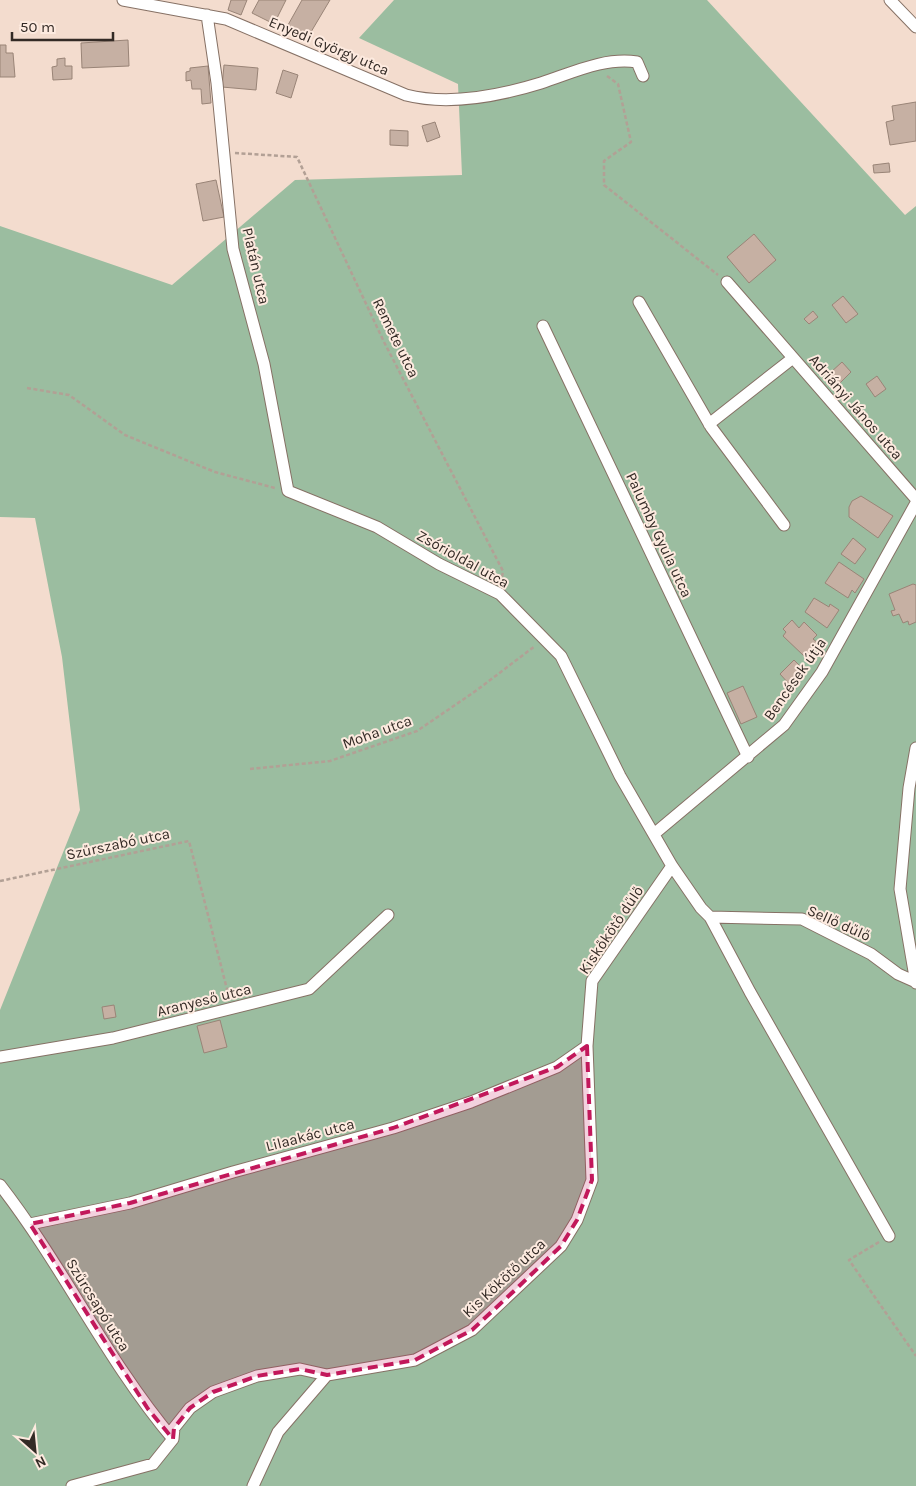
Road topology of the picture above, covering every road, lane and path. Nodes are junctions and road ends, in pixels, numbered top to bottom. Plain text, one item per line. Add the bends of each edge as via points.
1 (123, 0) edge
2 (890, 0) edge
3 (207, 15) junction
4 (916, 27) edge
5 (595, 65) junction
6 (643, 76) dead end
7 (223, 152) junction
8 (727, 282) joint
9 (639, 302) dead end
10 (543, 326) dead end
11 (793, 358) junction
12 (27, 388) dead end
13 (709, 424) junction
14 (288, 491) junction
15 (916, 499) edge
16 (916, 503) edge
17 (784, 525) dead end
18 (500, 594) junction
19 (544, 639) junction
20 (916, 748) edge
21 (748, 757) junction
22 (250, 769) dead end
23 (654, 834) junction
24 (672, 866) junction
25 (0, 881) edge
26 (388, 914) dead end
27 (710, 917) junction
28 (916, 982) edge
29 (232, 1008) junction
30 (587, 1046) junction
31 (0, 1057) edge
32 (0, 1185) edge
33 (30, 1224) junction
34 (889, 1236) joint
35 (916, 1356) edge
36 (327, 1375) junction
37 (173, 1439) junction
38 (72, 1486) edge
39 (254, 1486) edge

1 - 3 street, Enyedi György utca
2 - 4 street
3 - 5 street, Enyedi György utca via 226,19 423,100 476,98
3 - 7 street, Platán utca
5 - 6 street, Enyedi György utca via 620,59 637,62
5 - 8 path via 618,84 631,142 604,161 604,184
7 - 14 street, Platán utca via 233,249 264,364
7 - 18 path, Remete utca via 297,157 384,342 503,571
8 - 11 street, Adriányi János utca
9 - 13 street
10 - 21 street, Palumby Gyula utca
11 - 13 street, Adriányi János utca
11 - 15 street, Adriányi János utca
12 - 14 path via 69,396 125,434 215,472
13 - 17 street
14 - 18 street, Zsórioldal utca via 377,527 439,564
16 - 21 street, Bencések útja via 822,672 784,725
18 - 19 street, Zsórioldal utca
19 - 22 path, Moha utca via 417,730 330,761
19 - 23 street, Zsórioldal utca via 561,656 620,776
20 - 28 street via 900,889
21 - 23 street, Bencések útja
23 - 24 street, Zsórioldal utca
24 - 27 street, Zsórioldal utca
24 - 30 street, Kiskőkötő dűlő via 592,981
25 - 29 path, Szűrszabó utca via 189,841
26 - 29 street, Aranyeső utca via 308,989
27 - 28 street, Sellő dűlő via 802,920 871,954 898,974
27 - 34 street, Zsórioldal utca
29 - 31 street, Aranyeső utca via 113,1038
30 - 33 street, Lilaakác utca via 557,1067 471,1102 393,1128 130,1203
30 - 36 street, Kis Kőkötő utca via 592,1180 577,1220 561,1246 472,1330 416,1360
32 - 33 street, Szűrcsapó utca
33 - 37 street, Szűrcsapó utca via 148,1409
34 - 35 path via 850,1260
36 - 37 street, Kis Kőkötő utca via 300,1368 257,1376 213,1392 190,1408 174,1428
36 - 39 street via 278,1432
37 - 38 street, Kis Kőkötő utca via 153,1464

